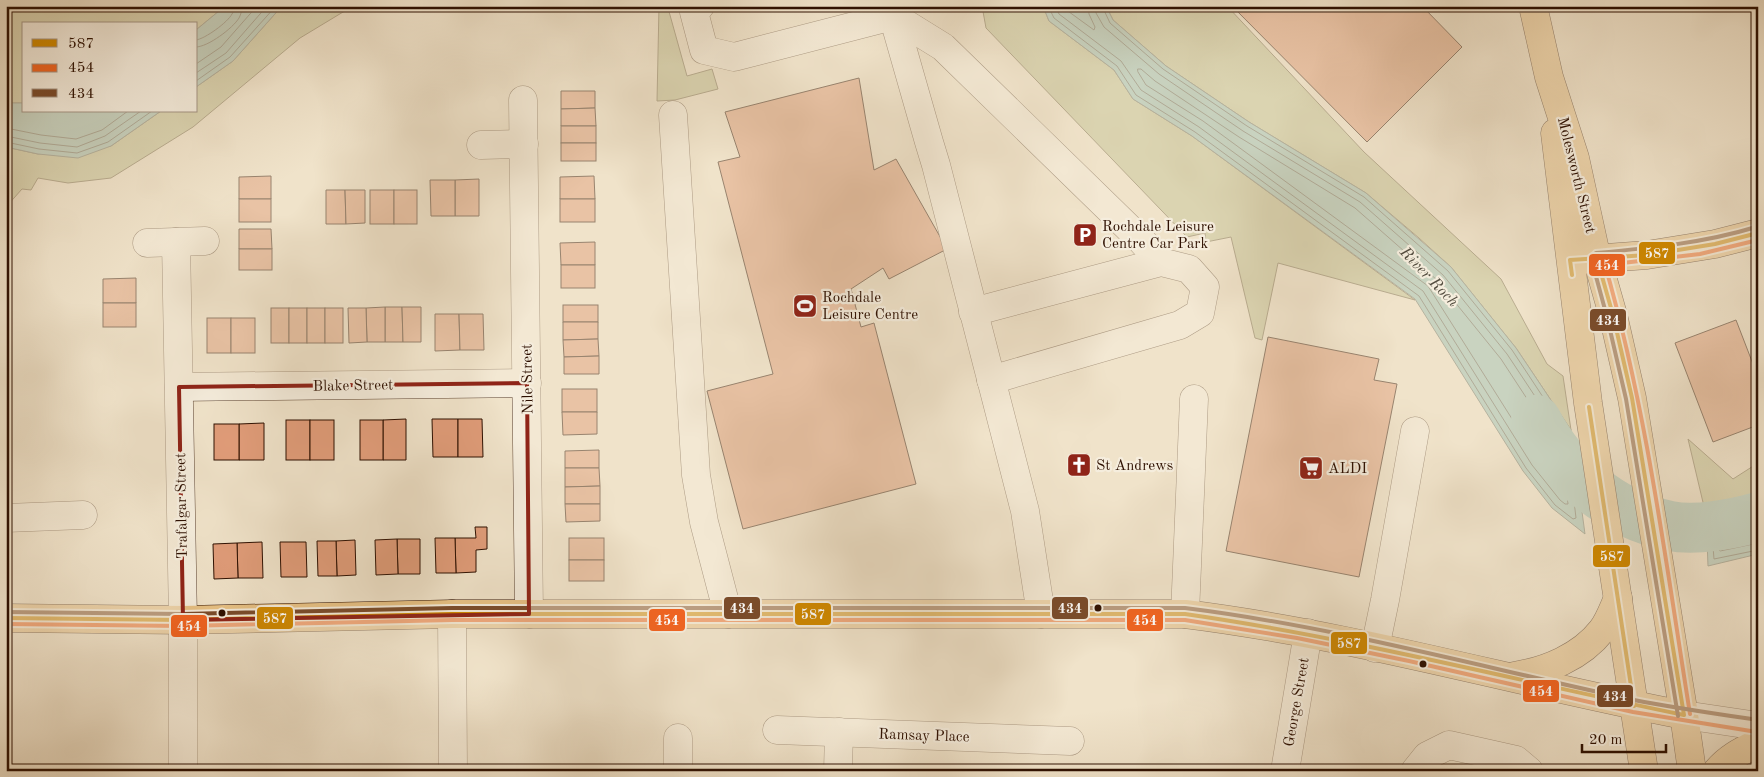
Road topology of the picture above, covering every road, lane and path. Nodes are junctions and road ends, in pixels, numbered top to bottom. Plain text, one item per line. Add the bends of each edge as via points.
1 (700, 6) edge
2 (1533, 6) edge
3 (896, 11) edge
4 (1550, 77) junction
5 (523, 100) dead end
6 (673, 115) dead end
7 (524, 144) junction
8 (481, 145) dead end
9 (1758, 233) edge
10 (176, 242) junction
11 (205, 242) dead end
12 (147, 243) dead end
13 (1598, 259) junction
14 (1570, 260) junction
15 (1161, 262) junction
16 (973, 312) junction
17 (991, 380) junction
18 (527, 383) junction
19 (179, 387) junction
20 (1194, 399) dead end
21 (1415, 431) dead end
22 (83, 516) dead end
23 (6, 518) edge
24 (1618, 598) junction
25 (452, 614) junction
26 (529, 614) junction
27 (728, 614) junction
28 (1041, 614) junction
29 (1185, 614) junction
30 (6, 618) edge
31 (183, 620) junction
32 (1308, 633) junction
33 (1375, 648) junction
34 (1507, 678) junction
35 (1634, 706) junction
36 (1684, 715) junction
37 (1758, 726) edge
38 (777, 730) dead end
39 (839, 732) junction
40 (678, 738) dead end
41 (1070, 740) dead end
42 (1758, 743) edge
43 (183, 771) edge
44 (454, 771) edge
45 (678, 771) edge
46 (838, 771) edge
47 (1285, 771) edge
48 (1415, 771) edge
49 (1529, 771) edge
50 (1644, 771) edge
51 (1692, 771) edge
52 (1717, 771) edge

1 - 3 street via 694,12 704,50 734,57
2 - 4 main road, Molesworth Street
3 - 15 street via 943,47
3 - 16 street
4 - 13 main road, Molesworth Street via 1575,158
4 - 14 main road, Molesworth Street
5 - 7 street, Nile Street
6 - 27 street via 696,475 704,522
7 - 8 street
7 - 18 street, Nile Street
9 - 13 main road via 1715,244
10 - 11 street
10 - 12 street
10 - 19 street, Trafalgar Street
13 - 14 main road
13 - 36 main road, Molesworth Street via 1632,398
14 - 24 main road, Molesworth Street
15 - 16 street
15 - 17 street via 1189,269 1205,287 1200,313 1180,325
16 - 17 street
17 - 28 street via 1025,511
18 - 19 street, Blake Street
18 - 26 street, Nile Street
19 - 31 street, Trafalgar Street
20 - 29 street
21 - 33 street
22 - 23 street
24 - 34 main road via 1602,629 1582,648 1547,668
24 - 35 main road, Molesworth Street
25 - 26 main road
25 - 31 main road
25 - 44 street
26 - 27 main road
27 - 28 main road
28 - 29 main road
29 - 32 main road
30 - 31 main road
31 - 43 street, Trafalgar Street
32 - 33 main road
32 - 47 street, George Street
33 - 34 main road
34 - 35 main road
35 - 36 main road
35 - 50 main road, Molesworth Street
36 - 37 street
36 - 51 main road, Molesworth Street
38 - 39 street, Ramsay Place
39 - 41 street, Ramsay Place
39 - 46 street
40 - 45 street
42 - 52 main road via 1738,752
48 - 49 street via 1427,756 1449,745 1516,760

